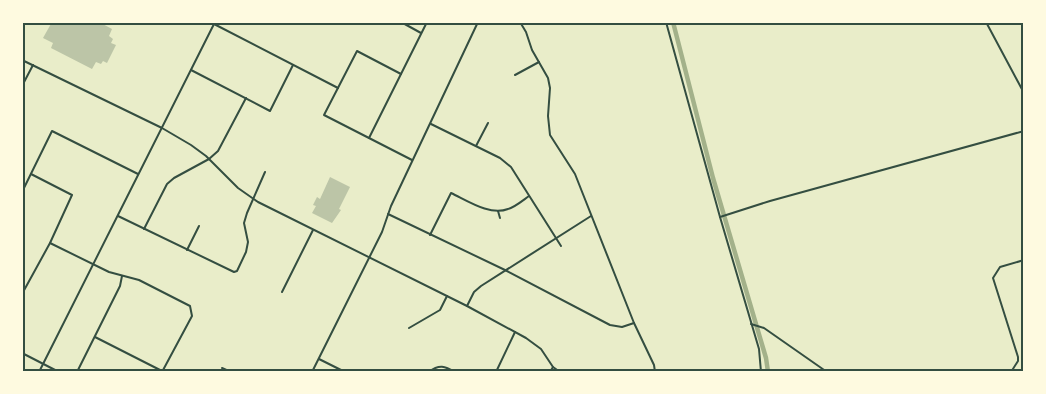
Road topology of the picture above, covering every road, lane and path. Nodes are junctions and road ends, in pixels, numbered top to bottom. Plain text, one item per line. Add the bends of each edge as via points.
1 (401, 22) edge
2 (427, 22) edge
3 (478, 22) edge
4 (520, 22) edge
5 (666, 22) edge
6 (986, 22) edge
7 (214, 23) edge
8 (421, 33) junction
9 (22, 60) edge
10 (539, 62) junction
11 (34, 65) junction
12 (293, 65) junction
13 (191, 70) junction
14 (401, 74) junction
15 (515, 75) dead end
16 (22, 86) edge
17 (338, 88) junction
18 (1024, 93) edge
19 (246, 98) junction
20 (488, 123) dead end
21 (431, 124) junction
22 (162, 128) junction
23 (1024, 131) edge
24 (369, 138) junction
25 (476, 146) junction
26 (209, 160) junction
27 (413, 160) junction
28 (265, 172) dead end
29 (31, 174) junction
30 (138, 174) junction
31 (22, 192) edge
32 (529, 196) junction
33 (252, 198) junction
34 (498, 211) junction
35 (388, 214) junction
36 (118, 216) junction
37 (591, 216) junction
38 (721, 217) junction
39 (500, 218) dead end
40 (199, 226) dead end
41 (144, 229) junction
42 (314, 230) junction
43 (430, 235) junction
44 (555, 238) junction
45 (50, 242) junction
46 (561, 246) dead end
47 (187, 250) junction
48 (368, 258) junction
49 (1024, 260) edge
50 (93, 264) junction
51 (504, 270) junction
52 (122, 276) junction
53 (282, 292) dead end
54 (22, 294) edge
55 (447, 296) junction
56 (467, 306) junction
57 (634, 322) junction
58 (751, 324) junction
59 (408, 328) dead end
60 (515, 332) junction
61 (94, 337) junction
62 (22, 353) edge
63 (319, 359) junction
64 (44, 364) junction
65 (553, 367) junction
66 (222, 368) dead end
67 (162, 371) edge
68 (40, 372) edge
69 (59, 372) edge
70 (77, 372) edge
71 (231, 372) edge
72 (312, 372) edge
73 (345, 372) edge
74 (428, 372) edge
75 (455, 372) edge
76 (496, 372) edge
77 (550, 372) edge
78 (560, 372) edge
79 (655, 372) edge
80 (761, 372) edge
81 (827, 372) edge
82 (1011, 372) edge

1 - 8 street
2 - 8 street
3 - 21 street
4 - 10 street
5 - 38 street
6 - 18 street
7 - 12 street
7 - 13 street
8 - 14 street
9 - 11 street
10 - 15 street
10 - 37 street via 550,88 550,135 575,174
11 - 16 street
11 - 22 street
12 - 17 street
12 - 19 street via 270,111
13 - 19 street
13 - 22 street
14 - 17 street via 356,51
14 - 24 street
17 - 24 street via 324,115
19 - 26 street via 224,142
20 - 25 street
21 - 25 street
21 - 27 street
22 - 26 street
22 - 30 street
23 - 38 street
24 - 27 street
25 - 32 street via 510,167
26 - 33 street
26 - 41 street via 167,184
27 - 35 street
28 - 33 street
29 - 30 street via 52,132
29 - 31 street
29 - 45 street via 72,194
30 - 36 street
32 - 34 street via 509,209
32 - 44 street
33 - 42 street
33 - 47 street via 244,223 248,242 246,252 237,271
34 - 39 street
34 - 43 street via 487,210 451,193
35 - 43 street
35 - 48 street
36 - 41 street
36 - 50 street
37 - 44 street
37 - 57 street
38 - 58 street
40 - 47 street
41 - 47 street
42 - 48 street
42 - 53 street
43 - 51 street
44 - 46 street
44 - 51 street
45 - 50 street
45 - 54 street
48 - 55 street
48 - 63 street
49 - 82 street via 1000,266 993,278 1018,356
50 - 52 street
50 - 64 street
51 - 56 street via 474,292
51 - 57 street via 610,325 622,327
52 - 61 street
52 - 67 street via 139,280 187,304 192,310 192,316
55 - 56 street
55 - 59 street via 440,310
56 - 60 street
57 - 79 street
58 - 80 street via 759,350
58 - 81 street
60 - 65 street via 534,342
60 - 76 street
61 - 67 street
61 - 70 street
62 - 64 street
63 - 72 street
63 - 73 street
64 - 68 street
64 - 69 street
65 - 77 street
65 - 78 street
66 - 71 street
74 - 75 street via 434,367 444,366

